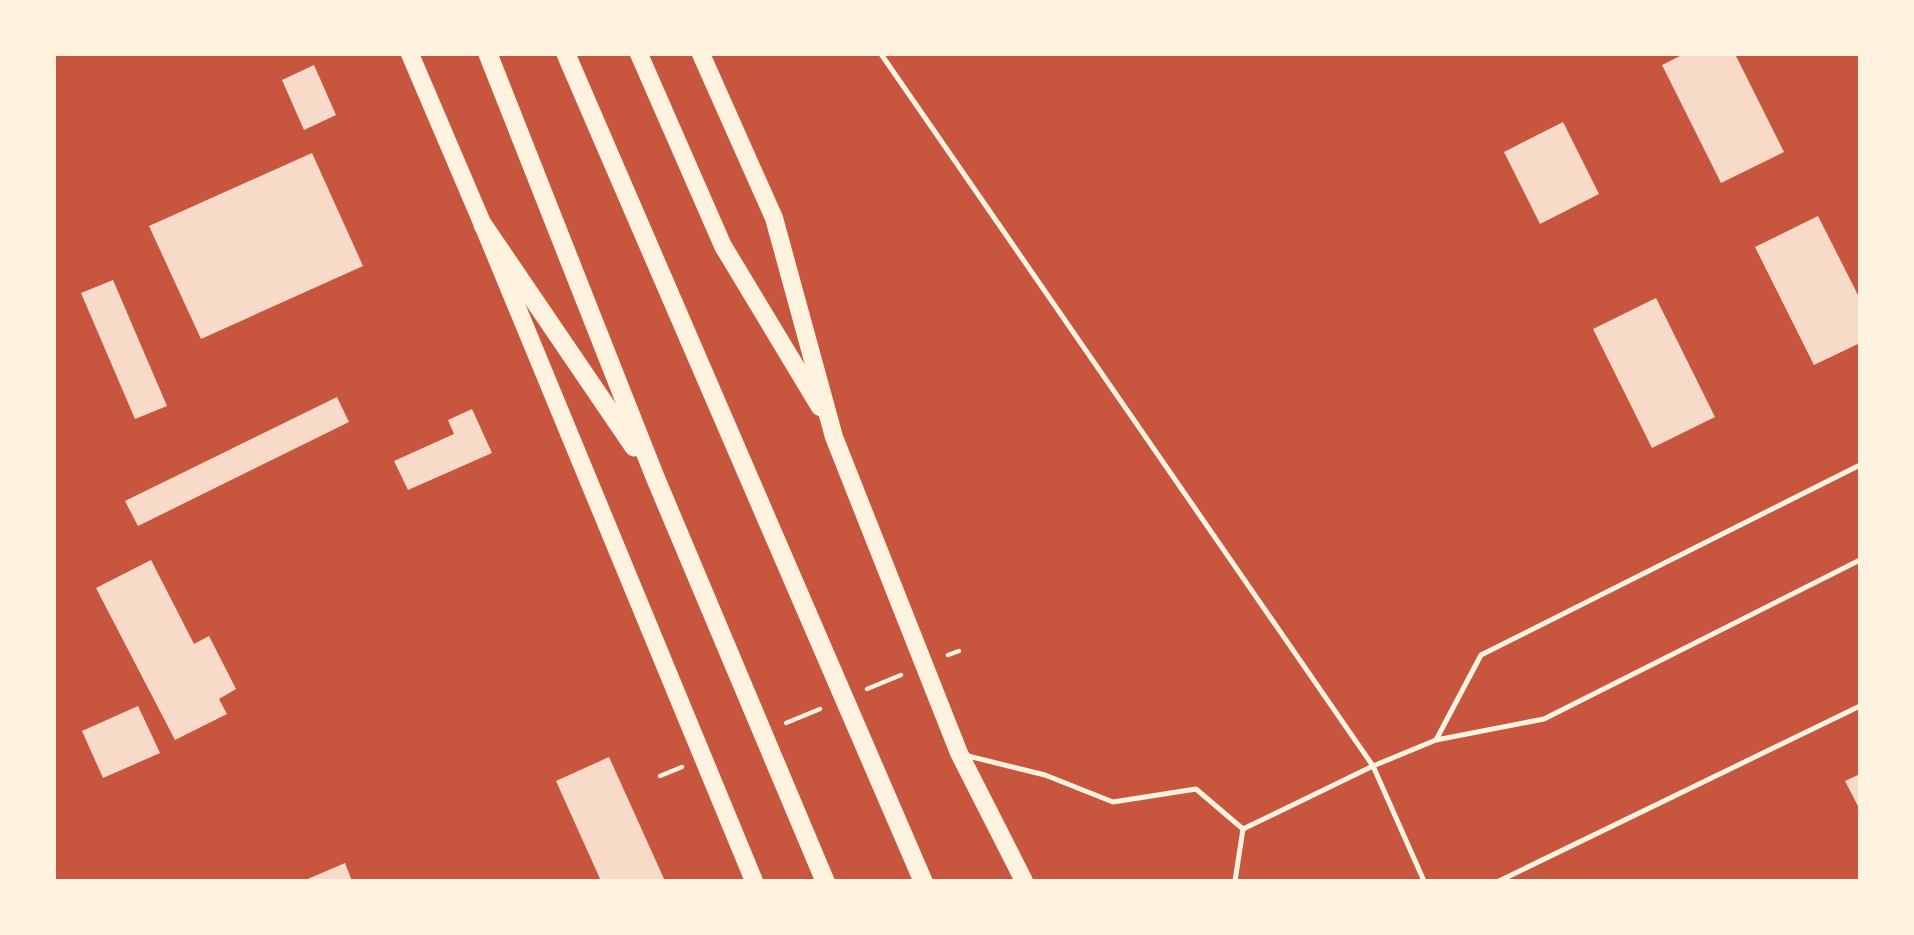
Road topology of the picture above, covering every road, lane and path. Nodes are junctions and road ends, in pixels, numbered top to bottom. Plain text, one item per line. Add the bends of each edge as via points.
1 (410, 54) edge
2 (488, 54) edge
3 (566, 54) edge
4 (639, 54) edge
5 (701, 54) edge
6 (881, 54) edge
7 (483, 225) junction
8 (831, 425) junction
9 (1860, 465) edge
10 (655, 477) junction
11 (1860, 560) edge
12 (959, 651) dead end
13 (946, 656) dead end
14 (909, 671) dead end
15 (859, 692) dead end
16 (1860, 706) edge
17 (822, 708) dead end
18 (784, 724) dead end
19 (1436, 740) junction
20 (960, 753) junction
21 (685, 766) dead end
22 (1373, 766) junction
23 (660, 776) dead end
24 (1242, 830) junction
25 (754, 881) edge
26 (825, 881) edge
27 (923, 881) edge
28 (1024, 881) edge
29 (1236, 881) edge
30 (1424, 881) edge
31 (1499, 881) edge

1 - 7 main road
2 - 10 highway
3 - 27 highway
4 - 8 main road via 723,246
5 - 8 main road via 774,218
6 - 22 lane
7 - 10 highway
7 - 25 main road
8 - 20 main road
9 - 19 lane via 1482,655
10 - 26 highway
11 - 19 lane via 1544,719
12 - 13 path
14 - 15 path
16 - 31 lane
17 - 18 path
19 - 22 lane
20 - 24 lane via 1045,775 1113,802 1196,789
20 - 28 main road
21 - 23 path
22 - 24 lane
22 - 30 lane
24 - 29 lane

